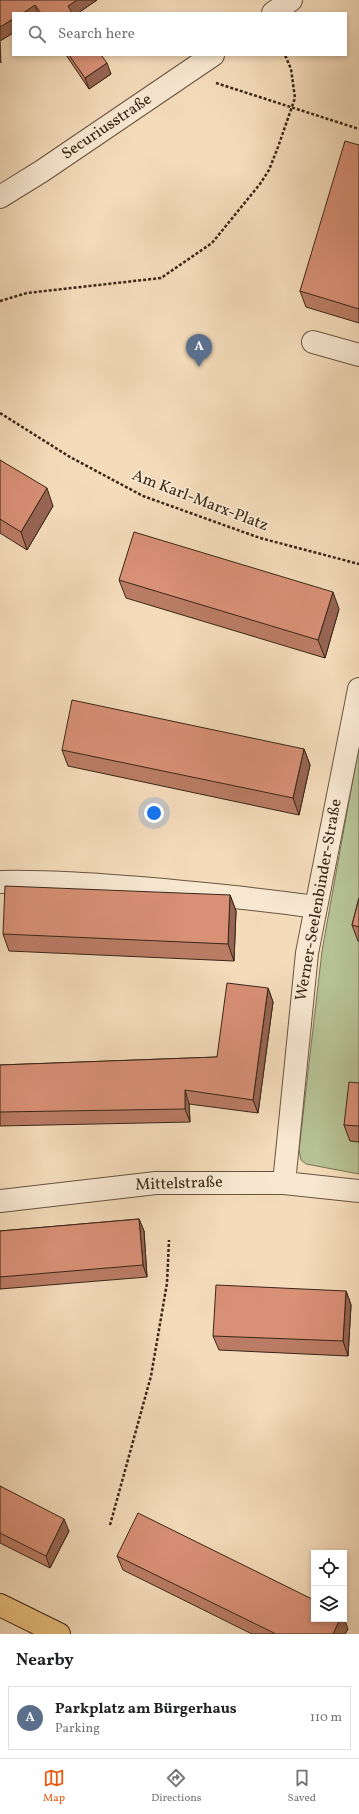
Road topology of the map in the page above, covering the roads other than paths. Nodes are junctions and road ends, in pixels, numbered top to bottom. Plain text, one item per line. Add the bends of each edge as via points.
1 (291, 0) edge
2 (274, 12) edge
3 (212, 56) edge
4 (0, 197) edge
5 (313, 342) dead end
6 (359, 355) edge
7 (359, 690) edge
8 (0, 882) edge
9 (315, 907) junction
10 (284, 1183) junction
11 (359, 1190) edge
12 (0, 1201) edge
13 (0, 1605) edge
14 (59, 1634) edge

1 - 2 street
3 - 4 street, Securiusstraße
5 - 6 street
7 - 9 street, Werner-Seelenbinder-Straße
8 - 9 street via 52,881 110,885 247,897
9 - 10 street, Werner-Seelenbinder-Straße via 302,995
10 - 11 street, Mittelstraße
10 - 12 street, Mittelstraße via 156,1183
13 - 14 main road

